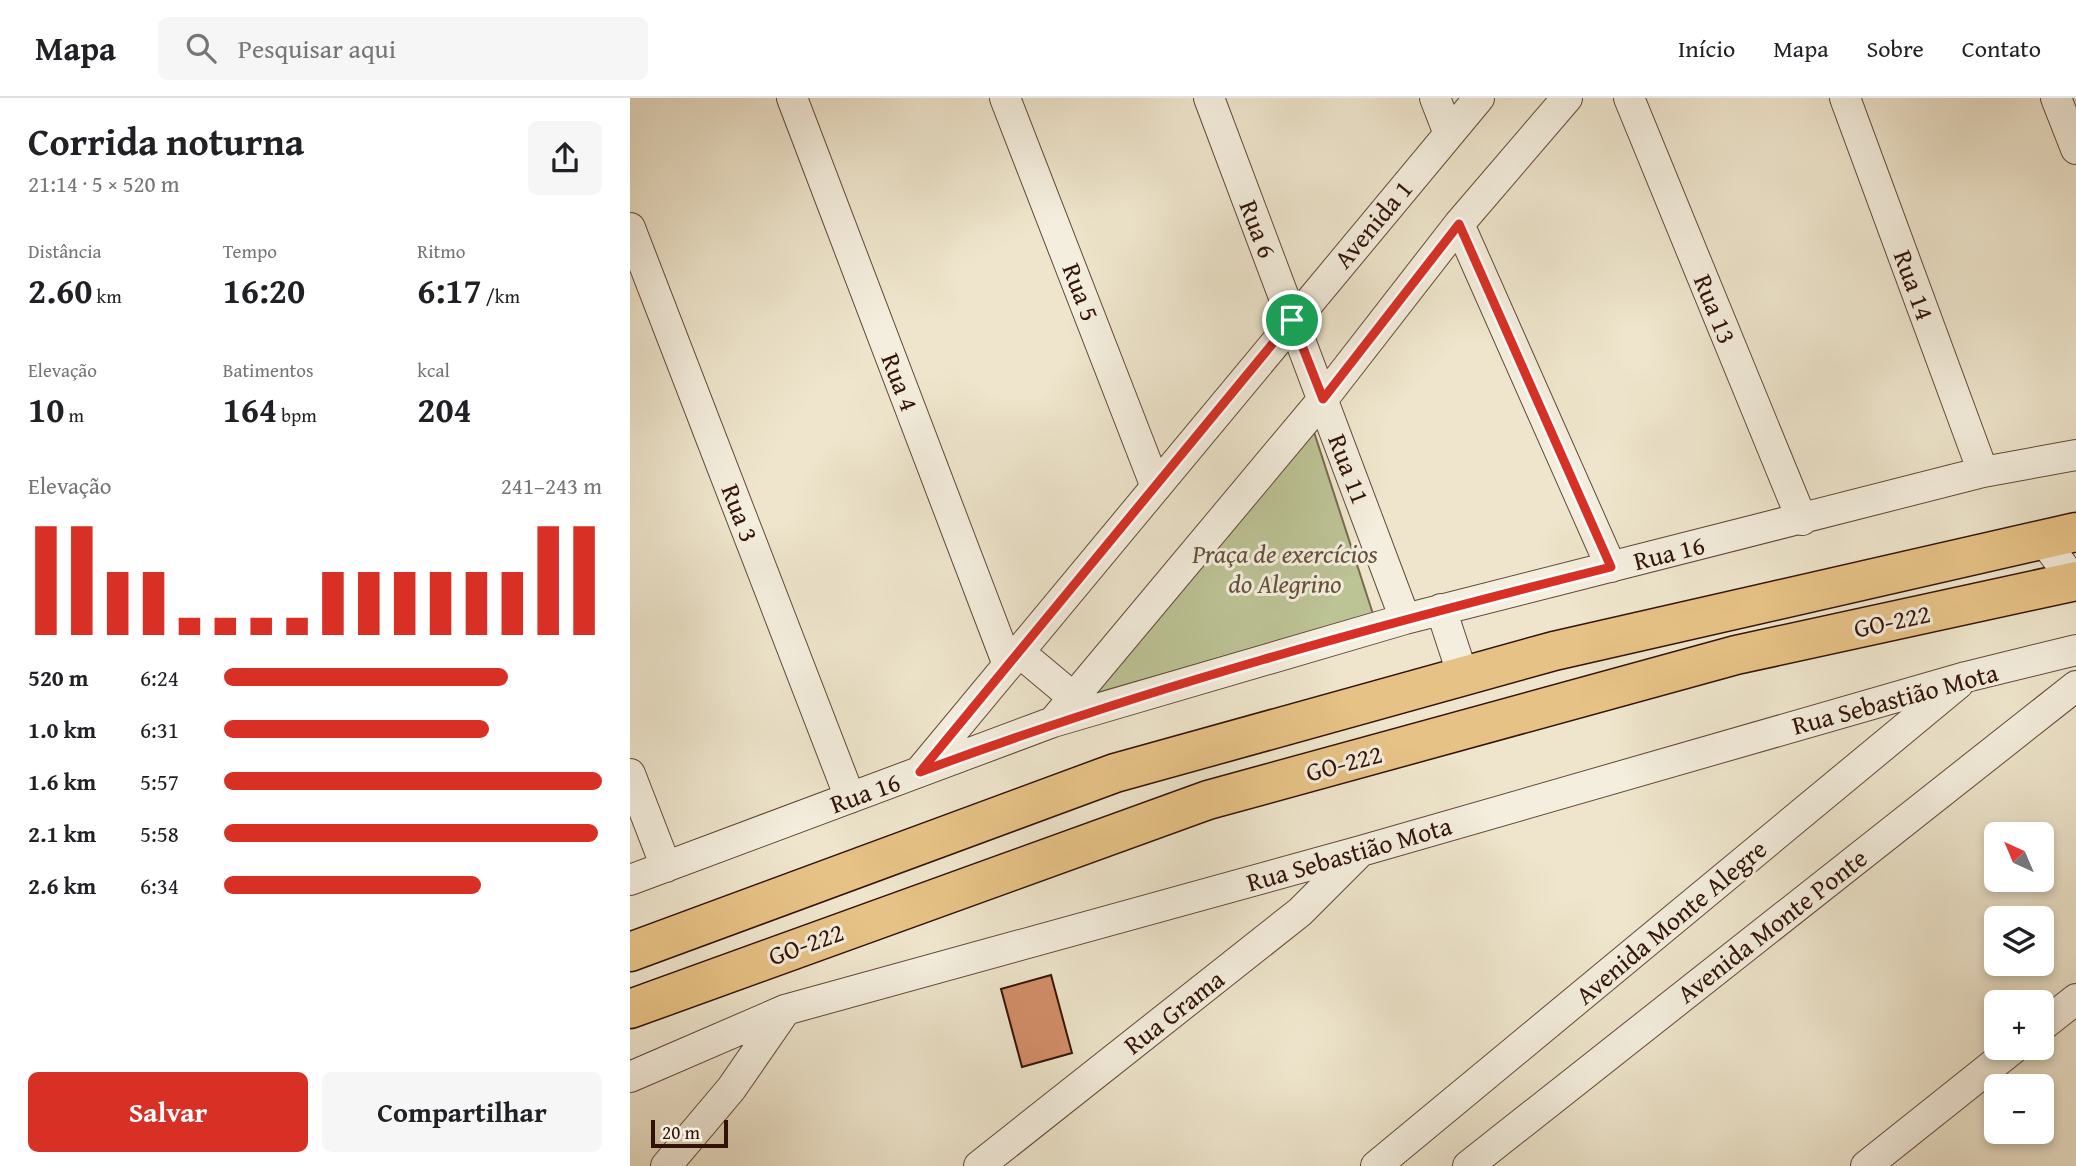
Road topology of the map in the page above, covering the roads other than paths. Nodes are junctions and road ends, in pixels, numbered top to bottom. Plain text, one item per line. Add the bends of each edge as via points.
1 (792, 98) edge
2 (1006, 98) edge
3 (1209, 98) edge
4 (1435, 98) edge
5 (1479, 98) edge
6 (1567, 98) edge
7 (1629, 98) edge
8 (1845, 98) edge
9 (2056, 98) edge
10 (1449, 134) junction
11 (2076, 149) edge
12 (1459, 224) junction
13 (630, 228) edge
14 (1292, 320) junction
15 (1323, 399) junction
16 (2076, 455) edge
17 (1983, 472) junction
18 (1156, 487) junction
19 (1802, 520) junction
20 (2059, 535) edge
21 (1611, 567) junction
22 (2075, 582) edge
23 (1441, 610) junction
24 (1405, 619) junction
25 (2076, 650) edge
26 (1014, 659) junction
27 (1463, 676) junction
28 (1966, 677) junction
29 (2076, 686) edge
30 (1074, 698) junction
31 (1054, 723) junction
32 (920, 772) junction
33 (630, 774) edge
34 (850, 798) junction
35 (1361, 851) junction
36 (666, 867) junction
37 (630, 880) edge
38 (630, 953) edge
39 (2076, 999) edge
40 (630, 1009) edge
41 (785, 1010) junction
42 (2054, 1016) edge
43 (1999, 1060) edge
44 (630, 1077) edge
45 (666, 1166) edge
46 (979, 1166) edge
47 (1376, 1166) edge
48 (1468, 1166) edge
49 (1866, 1166) edge

1 - 26 street, Rua 4
2 - 18 street, Rua 5
3 - 14 street, Rua 6
4 - 10 street
5 - 10 street, Avenida 1
6 - 12 street
7 - 19 street, Rua 13
8 - 17 street, Rua 14
9 - 11 street
10 - 14 street, Avenida 1
12 - 15 street
12 - 21 street
13 - 34 street, Rua 3
14 - 15 street, Rua 6
14 - 18 street, Avenida 1
15 - 24 street, Rua 11
15 - 30 street
16 - 17 street, Rua 16
17 - 19 street, Rua 16
18 - 26 street, Avenida 1
19 - 21 street, Rua 16
20 - 22 street
20 - 27 main road, GO-222
21 - 23 street, Rua 16
22 - 40 main road, GO-222 via 1736,655 1208,800
23 - 24 street, Rua 16
23 - 27 street
24 - 31 street, Rua 16
25 - 28 street, Rua Sebastião Mota
26 - 30 street
26 - 32 street, Avenida 1
27 - 38 main road, GO-222 via 1115,773
28 - 35 street, Rua Sebastião Mota
28 - 47 street, Avenida Monte Alegre
29 - 48 street, Avenida Monte Ponte
30 - 31 street
31 - 32 street, Rua 16
32 - 34 street, Rua 16
33 - 36 street
34 - 36 street, Rua 16
35 - 41 street, Rua Sebastião Mota
35 - 46 street, Rua Grama via 1300,912
36 - 37 street, Rua 16
39 - 42 street
41 - 44 street, Rua Sebastião Mota
41 - 45 street via 731,1089
43 - 49 street

